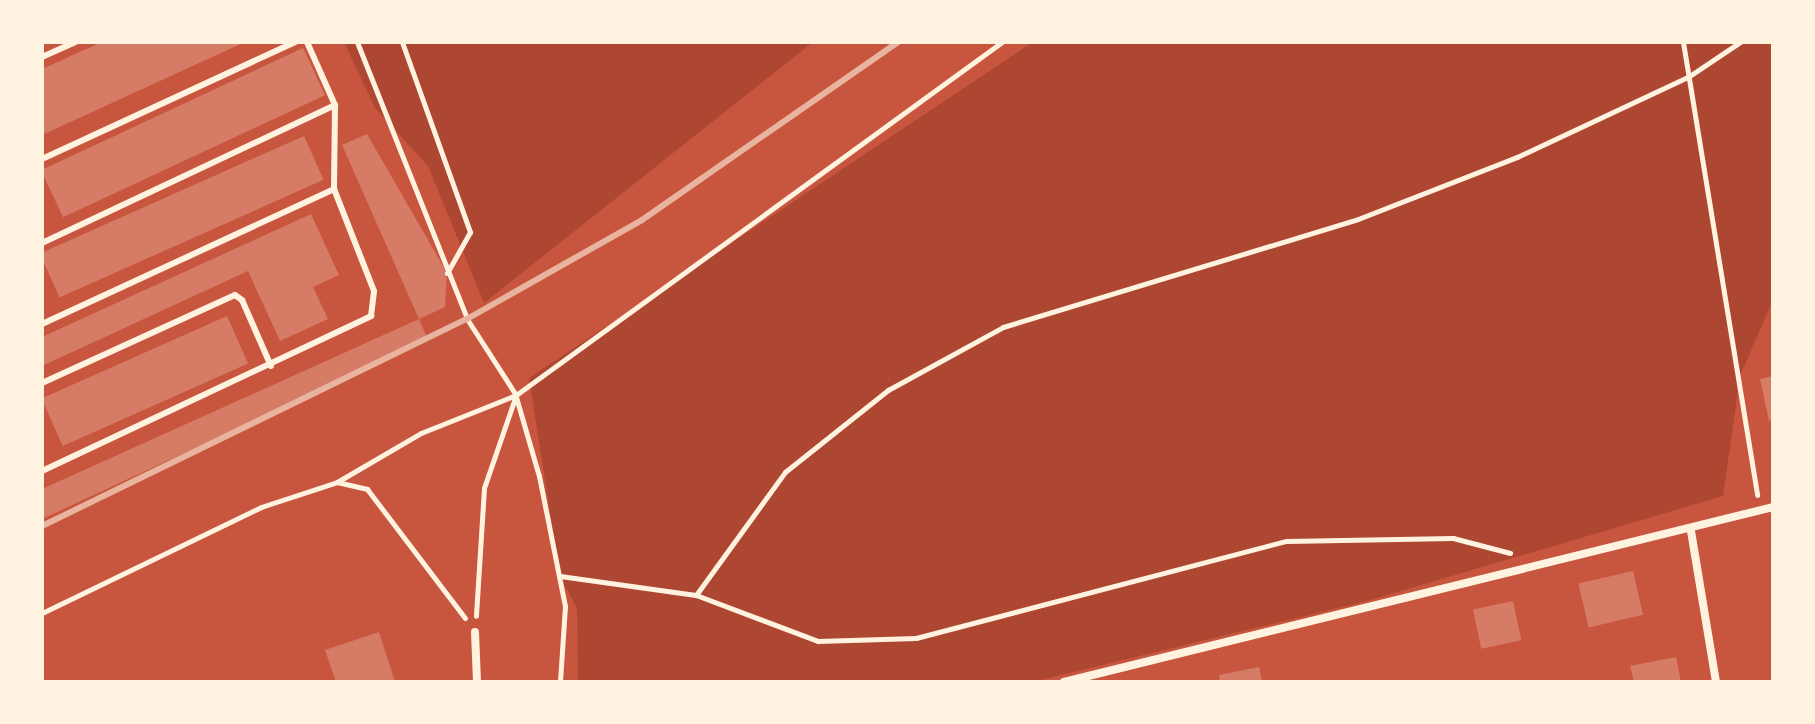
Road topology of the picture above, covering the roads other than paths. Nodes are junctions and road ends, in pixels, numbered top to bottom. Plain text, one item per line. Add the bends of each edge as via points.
1 (75, 42) edge
2 (295, 42) edge
3 (307, 42) edge
4 (42, 57) edge
5 (335, 105) junction
6 (42, 159) edge
7 (334, 189) junction
8 (42, 243) edge
9 (42, 324) edge
10 (271, 366) junction
11 (42, 383) edge
12 (42, 471) edge
13 (1773, 507) edge
14 (1691, 531) junction
15 (475, 632) road end
16 (477, 682) edge
17 (1064, 682) edge
18 (1716, 682) edge

1 - 4 lane
2 - 6 lane
3 - 5 lane
5 - 7 lane
5 - 8 lane
7 - 9 lane
7 - 10 lane via 376,304 361,325
10 - 11 lane via 235,295
10 - 12 lane
13 - 14 street
14 - 17 street
14 - 18 street
15 - 16 street

